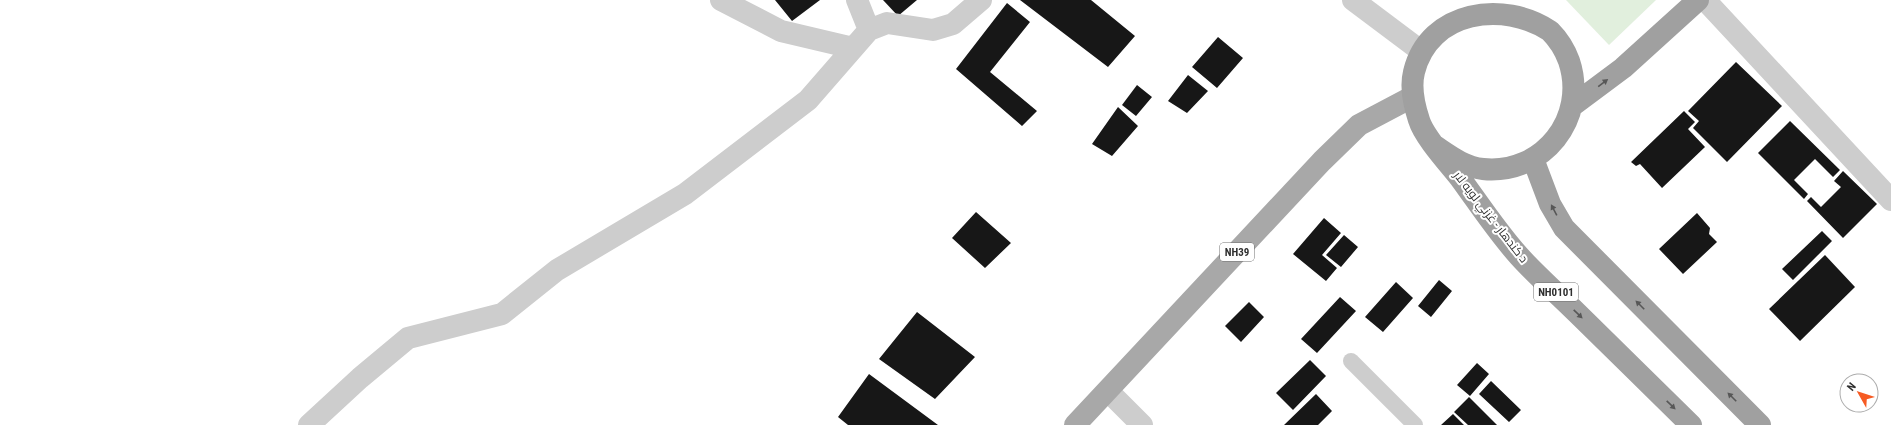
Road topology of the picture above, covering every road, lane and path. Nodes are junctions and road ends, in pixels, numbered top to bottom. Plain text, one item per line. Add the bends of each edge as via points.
1 (720, 0) edge
2 (856, 0) edge
3 (981, 0) edge
4 (1353, 0) edge
5 (1470, 0) edge
6 (1698, 0) edge
7 (1704, 0) edge
8 (1451, 19) junction
9 (869, 30) junction
10 (853, 48) junction
11 (1421, 51) junction
12 (1412, 97) junction
13 (1572, 106) junction
14 (1435, 146) junction
15 (1533, 158) junction
16 (1891, 200) edge
17 (1351, 361) dead end
18 (1108, 391) junction
19 (309, 425) edge
20 (1076, 425) edge
21 (1142, 425) edge
22 (1415, 425) edge
23 (1691, 425) edge
24 (1760, 425) edge

1 - 10 street via 781,31
2 - 9 street
3 - 9 street via 953,24 933,30 887,23
4 - 11 street
5 - 8 highway, NH0101
13 -> 6 highway via 1623,68
7 - 16 street
8 - 11 highway, NH0101 via 1434,33
8 - 13 highway via 1473,10 1497,7 1520,11 1541,22 1558,39 1569,60 1574,83
9 - 10 street
10 - 19 street via 808,100 685,194 557,270 502,314 408,338
11 - 12 highway, NH0101 via 1413,73
12 - 14 highway, د کندهار - غزني لويه لار / NH0101 via 1420,123
12 - 18 main road, NH39 via 1359,125
13 - 15 highway via 1564,127 1551,145
14 - 15 highway via 1457,161 1482,169 1508,168
14 -> 23 highway, د کندهار - غزني لويه لار / NH0101 via 1518,256
24 -> 15 highway via 1564,228 1550,204
17 - 22 lane
18 - 20 main road, NH39
18 - 21 street

